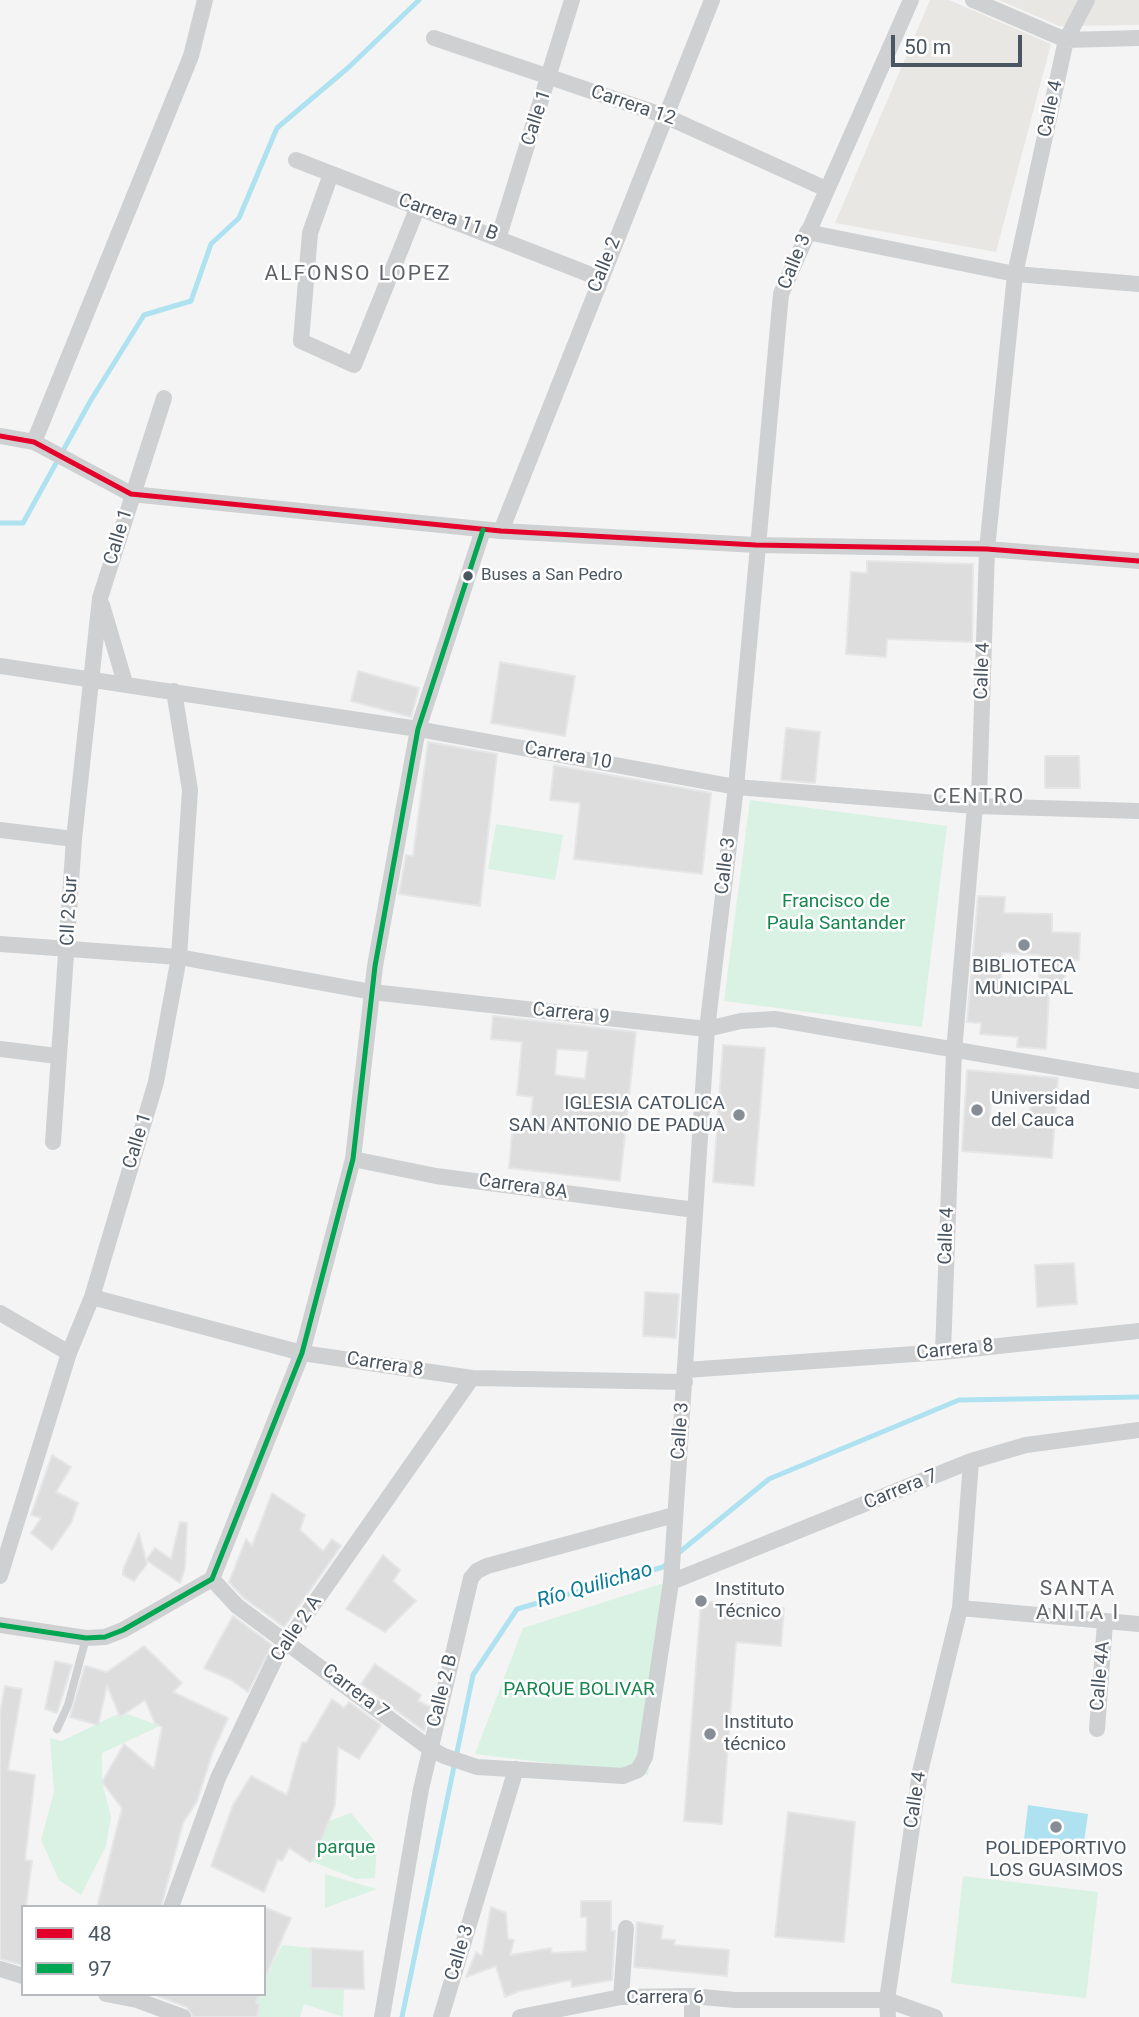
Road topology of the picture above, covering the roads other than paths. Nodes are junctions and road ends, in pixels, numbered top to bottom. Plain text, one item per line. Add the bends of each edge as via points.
1 (205, 0) edge
2 (572, 0) edge
3 (712, 0) edge
4 (911, 0) edge
5 (974, 0) edge
6 (1087, 0) edge
7 (434, 38) dead end
8 (1139, 38) edge
9 (1066, 40) junction
10 (550, 78) junction
11 (665, 116) junction
12 (296, 160) dead end
13 (331, 174) junction
14 (826, 189) junction
15 (417, 209) junction
16 (807, 232) junction
17 (499, 236) junction
18 (1015, 274) junction
19 (599, 278) junction
20 (1139, 284) edge
21 (164, 398) dead end
22 (0, 436) edge
23 (34, 442) junction
24 (131, 494) junction
25 (483, 530) junction
26 (501, 531) junction
27 (756, 545) junction
28 (987, 549) junction
29 (1139, 561) edge
30 (100, 598) junction
31 (0, 666) edge
32 (89, 679) junction
33 (125, 683) junction
34 (174, 691) junction
35 (418, 729) junction
36 (736, 787) junction
37 (975, 806) junction
38 (1139, 811) edge
39 (0, 830) edge
40 (74, 839) junction
41 (0, 944) edge
42 (69, 949) junction
43 (179, 957) junction
44 (372, 992) junction
45 (707, 1028) junction
46 (0, 1049) edge
47 (954, 1052) junction
48 (57, 1056) junction
49 (1139, 1081) edge
50 (53, 1142) dead end
51 (353, 1159) junction
52 (695, 1210) junction
53 (92, 1297) junction
54 (0, 1313) edge
55 (1139, 1331) edge
56 (943, 1352) junction
57 (69, 1353) junction
58 (302, 1353) junction
59 (685, 1376) junction
60 (472, 1378) junction
61 (1139, 1430) edge
62 (971, 1461) junction
63 (673, 1522) junction
64 (0, 1576) edge
65 (671, 1577) junction
66 (212, 1579) junction
67 (960, 1608) junction
68 (1105, 1623) junction
69 (1139, 1624) edge
70 (0, 1625) edge
71 (86, 1638) junction
72 (288, 1642) junction
73 (57, 1728) dead end
74 (1097, 1729) dead end
75 (436, 1752) junction
76 (516, 1769) junction
77 (172, 1905) edge
78 (626, 1928) dead end
79 (0, 1969) edge
80 (21, 1975) edge
81 (692, 1996) junction
82 (138, 1997) edge
83 (621, 1997) junction
84 (735, 2000) junction
85 (887, 2000) junction
86 (132, 2017) edge
87 (183, 2017) edge
88 (382, 2017) edge
89 (441, 2017) edge
90 (520, 2017) edge
91 (692, 2017) edge
92 (738, 2017) edge
93 (888, 2017) edge
94 (936, 2017) edge

1 - 23 street via 191,56
2 - 10 street, Calle 1
3 - 11 street, Calle 2
4 - 14 street, Calle 3
5 - 9 street
6 - 9 street, Calle 4
7 - 10 street, Carrera 12
8 - 9 street
9 - 18 street, Calle 4
10 - 11 street, Carrera 12
10 - 17 street, Calle 1
11 - 14 street, Carrera 12
11 - 19 street, Calle 2
12 - 13 street, Carrera 11 B
13 - 15 street, Carrera 11 B
13 - 15 street via 310,233 301,341 354,365
14 - 16 street, Calle 3
15 - 17 street, Carrera 11 B
16 - 18 street
16 - 27 street, Calle 3 via 781,294
17 - 19 street, Carrera 11 B
18 - 20 street
18 - 28 street, Calle 4
19 - 26 street, Calle 2
21 - 24 street, Calle 1
22 - 23 street
23 - 24 street
24 - 25 street
24 - 30 street, Calle 1
25 - 26 street
25 - 35 street
26 - 27 street
27 - 28 street
27 - 36 street, Calle 3
28 - 29 street
28 - 37 street, Calle 4 via 979,799
30 - 32 street, Calle 1
30 - 33 street
31 - 32 street, Carrera 10
32 - 33 street, Carrera 10
32 - 40 street, Cll 2 Sur
33 - 34 street, Carrera 10
34 - 35 street, Carrera 10
34 - 43 street, Calle 1 via 190,790
35 - 36 street, Carrera 10
35 - 44 street
36 - 37 street, Carrera 10
36 - 45 street, Calle 3
37 - 38 street, Carrera 10
37 - 47 street, Calle 4
39 - 40 street
40 - 42 street, Cll 2 Sur
41 - 42 street, Carrera 9
42 - 43 street, Carrera 9
42 - 48 street, Cll 2 Sur
43 - 44 street, Carrera 9
43 - 53 street, Calle 1 via 156,1082
44 - 45 street, Carrera 9
44 - 51 street
45 - 47 street, Carrera 9 via 775,1019
45 - 52 street, Calle 3
46 - 48 street
47 - 49 street, Carrera 9
47 - 56 street, Calle 4
48 - 50 street, Cll 2 Sur
51 - 52 street, Carrera 8A via 436,1176
51 - 58 street
52 - 59 street, Calle 3
53 - 57 street, Calle 1
53 - 58 street, Carrera 8
54 - 57 street
55 - 56 street, Carrera 8
56 - 59 street, Carrera 8
57 - 64 street, Calle 1
58 - 60 street, Carrera 8
58 - 66 street
59 - 60 street, Carrera 8
59 - 63 street, Calle 3
60 - 72 street, Calle 2 A
61 - 62 street, Carrera 7 via 1026,1446
62 - 65 street, Carrera 7
62 - 67 street, Calle 4
63 - 65 street, Calle 3
63 - 75 street, Calle 2 B via 477,1570 471,1578
65 - 76 street, Calle 3 via 645,1757 638,1770 623,1776
66 - 71 street via 123,1630
66 - 72 street, Carrera 7 via 237,1606
67 - 68 street
67 - 85 street, Calle 4 via 920,1772
68 - 69 street
68 - 74 street, Calle 4A
70 - 71 street
71 - 73 lane
72 - 75 street, Carrera 7
72 - 77 street, Calle 2 A via 275,1659 218,1778
75 - 76 street, Carrera 7 via 477,1767
75 - 88 street, Calle 2 B
76 - 89 street, Calle 3
78 - 83 street
79 - 80 street
81 - 83 street, Carrera 6
81 - 84 street, Carrera 6
81 - 91 street
82 - 86 street
82 - 87 street
83 - 90 street, Carrera 6
84 - 85 street, Carrera 6
84 - 92 street
85 - 93 street, Calle 4
85 - 94 street, Carrera 6

